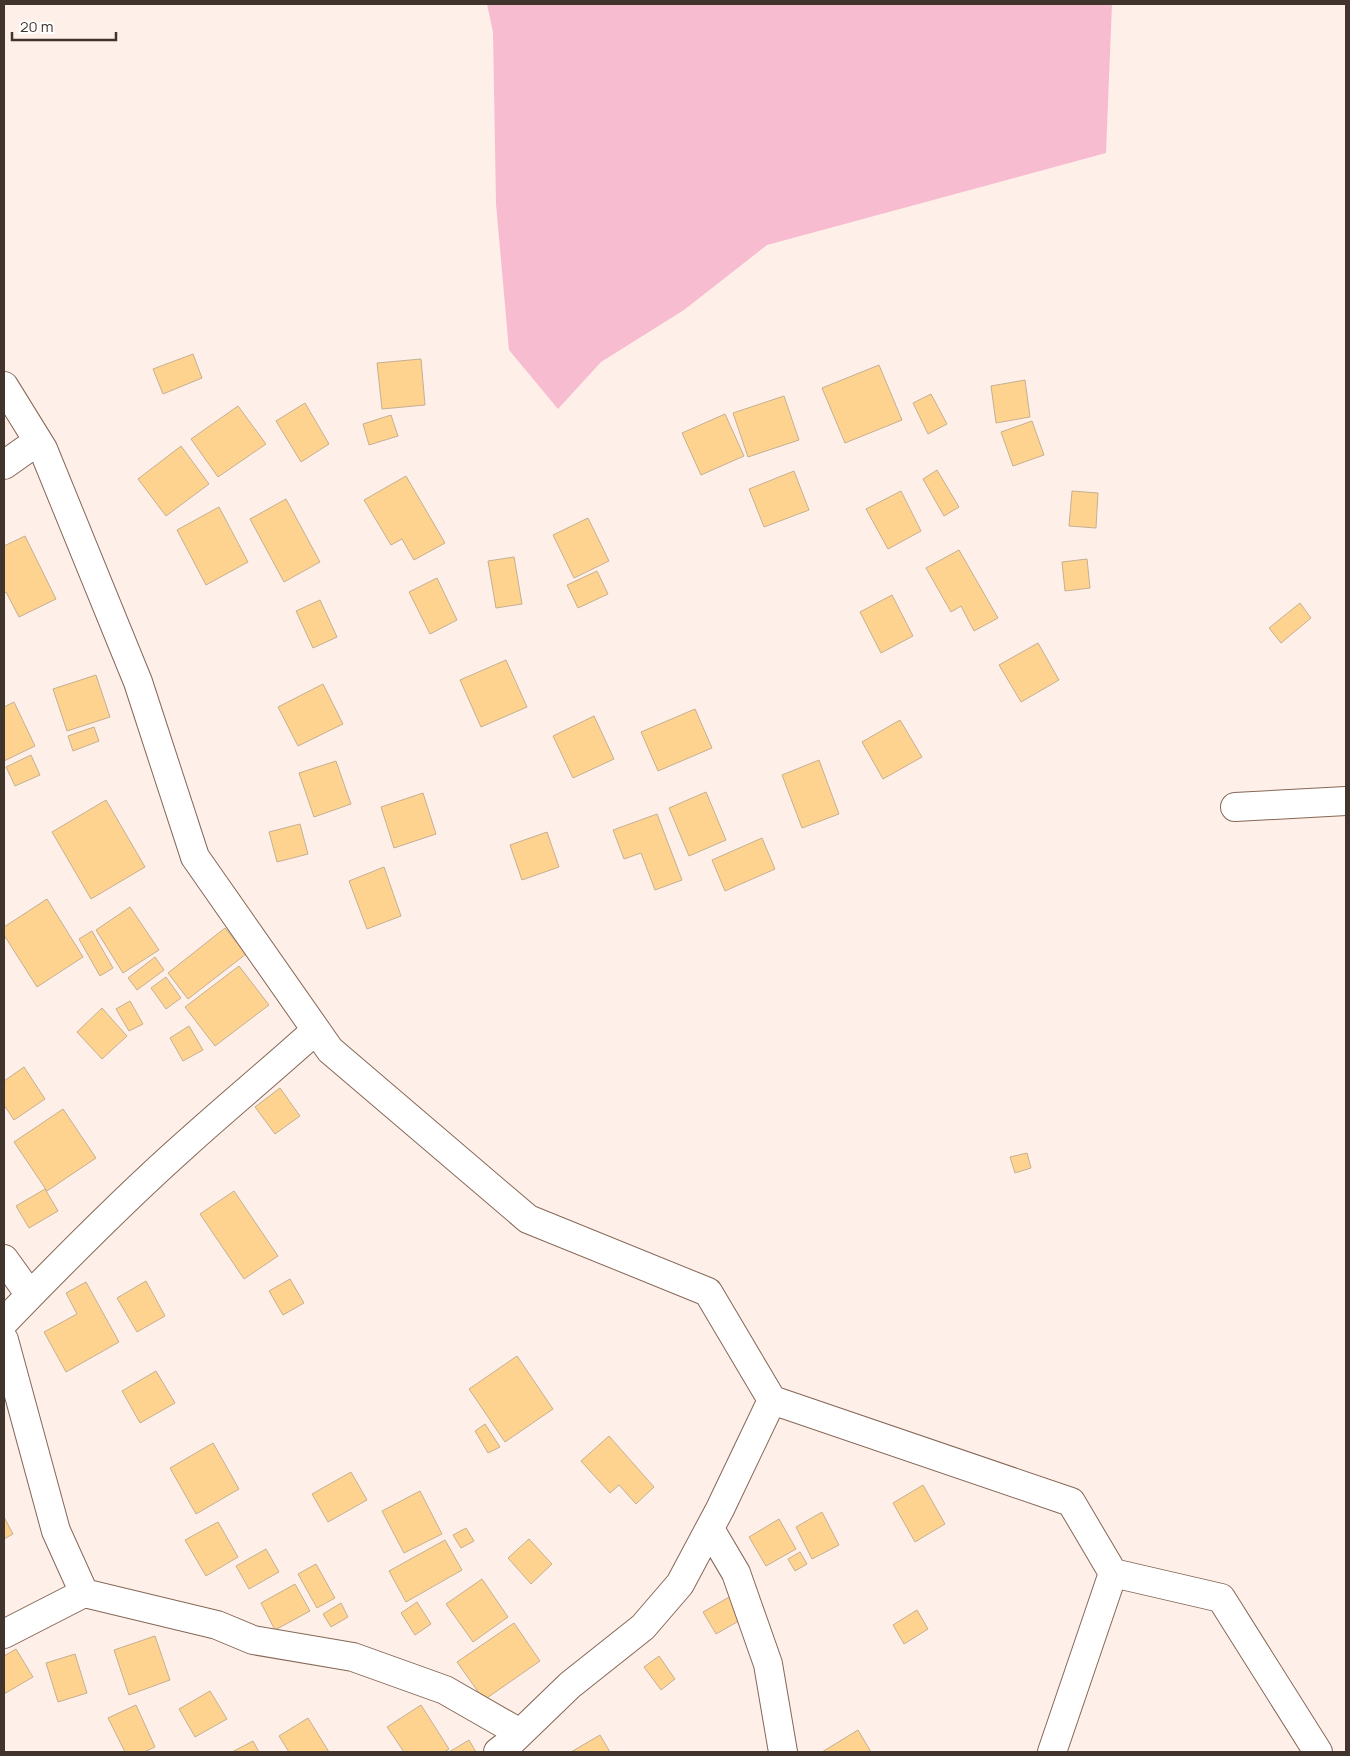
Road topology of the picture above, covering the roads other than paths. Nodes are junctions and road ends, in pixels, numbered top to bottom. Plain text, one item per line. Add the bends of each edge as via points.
1 (4, 386) edge
2 (38, 441) junction
3 (4, 465) edge
4 (1346, 801) edge
5 (1235, 808) dead end
6 (316, 1030) junction
7 (4, 1259) edge
8 (30, 1295) junction
9 (4, 1322) edge
10 (4, 1340) edge
11 (772, 1400) junction
12 (710, 1529) junction
13 (1113, 1573) junction
14 (84, 1593) junction
15 (4, 1634) edge
16 (520, 1733) junction
17 (498, 1752) edge
18 (783, 1752) edge
19 (1052, 1752) edge
20 (1318, 1752) edge

1 - 2 street
2 - 3 street
2 - 6 street via 138,682 196,857
4 - 5 street
6 - 8 street via 185,1145
6 - 11 street via 330,1050 528,1219 708,1292
7 - 8 street
8 - 9 street
10 - 14 street via 56,1531
11 - 12 street
11 - 13 street via 1071,1502
12 - 16 street via 680,1584 643,1627 570,1684
12 - 18 street via 736,1573 768,1664
13 - 19 street
13 - 20 street via 1221,1598
14 - 15 street
14 - 16 street via 217,1626 253,1640 353,1657 445,1690
16 - 17 street

